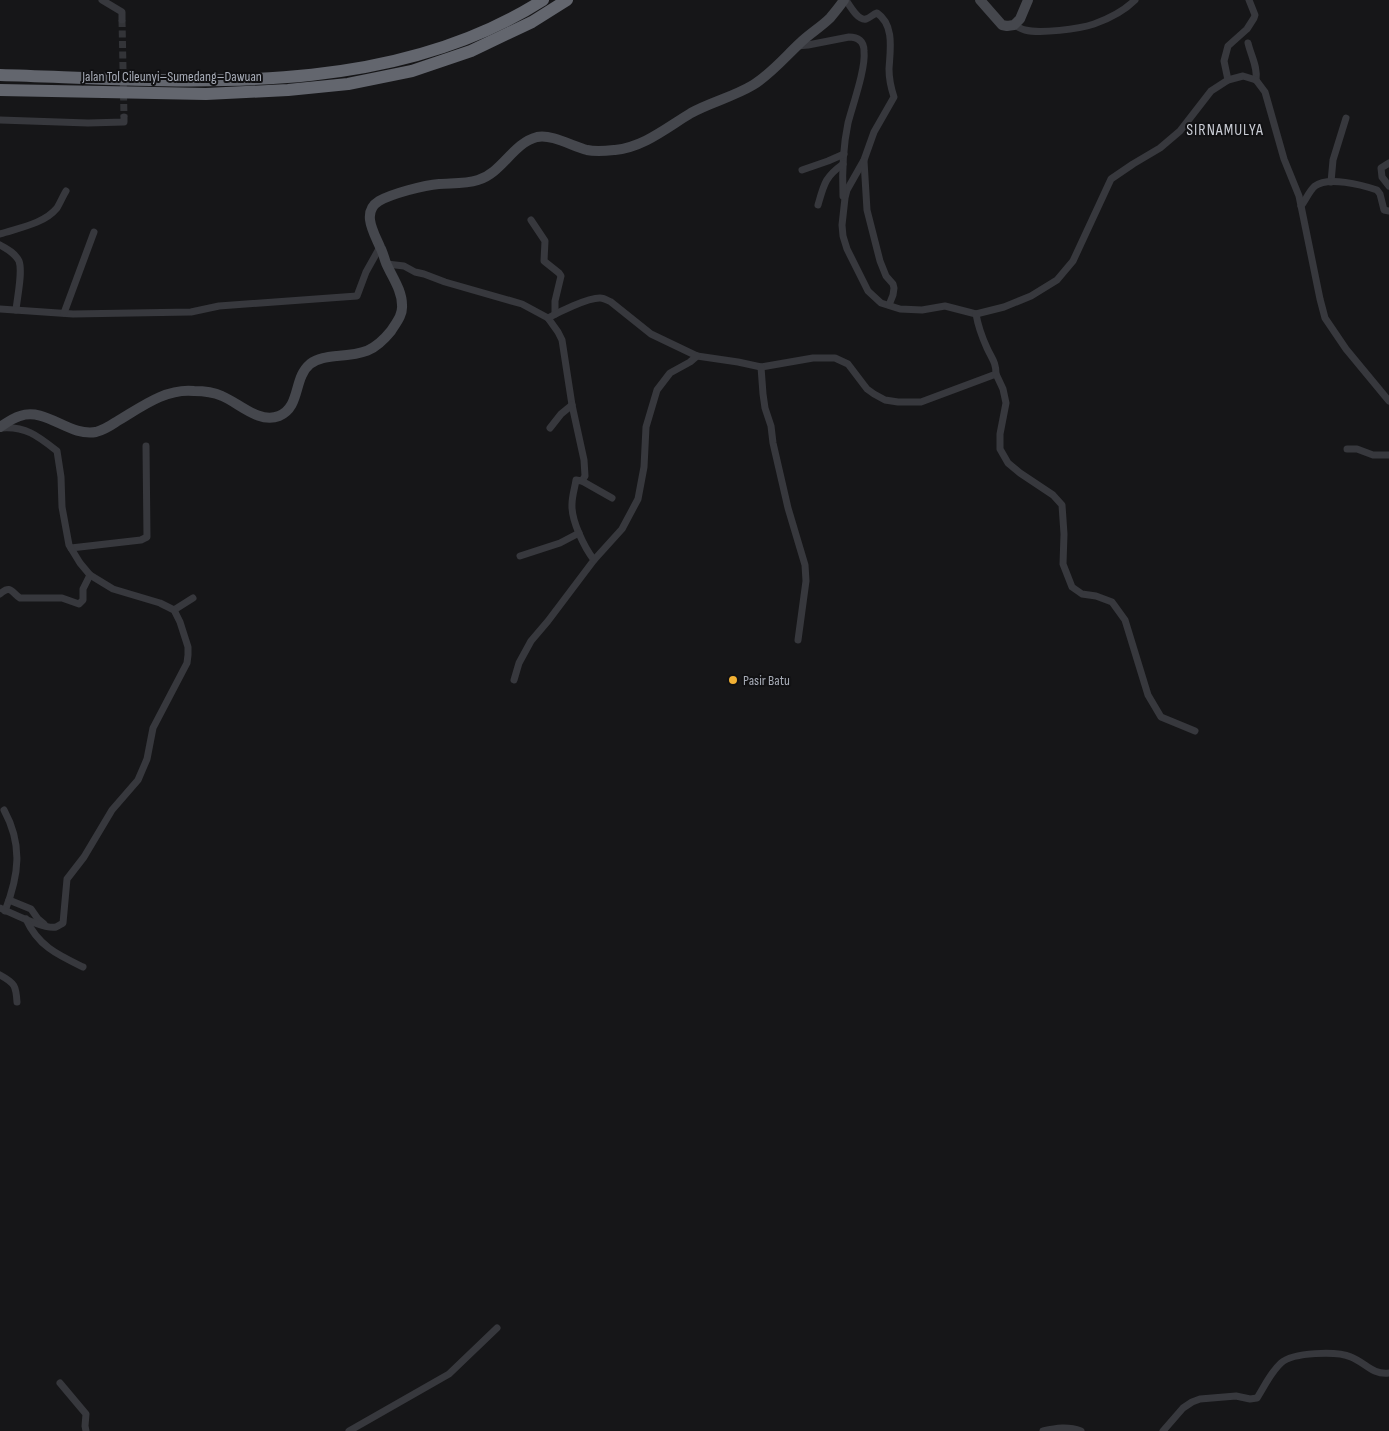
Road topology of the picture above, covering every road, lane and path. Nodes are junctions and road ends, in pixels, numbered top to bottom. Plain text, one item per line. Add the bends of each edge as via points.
1 (102, 0) edge
2 (543, 0) edge
3 (567, 0) edge
4 (845, 0) edge
5 (980, 0) edge
6 (1028, 0) edge
7 (1135, 0) edge
8 (1249, 0) edge
9 (122, 20) tunnel mouth
10 (1014, 25) junction
11 (1248, 44) dead end
12 (797, 46) junction
13 (0, 75) edge
14 (1228, 80) junction
15 (1256, 80) junction
16 (0, 90) edge
17 (124, 117) dead end
18 (1346, 118) dead end
19 (0, 120) edge
20 (844, 154) junction
21 (864, 160) junction
22 (1389, 163) edge
23 (843, 164) junction
24 (802, 170) dead end
25 (1331, 182) junction
26 (1389, 186) edge
27 (66, 191) dead end
28 (818, 205) dead end
29 (1301, 206) junction
30 (844, 207) junction
31 (1389, 211) edge
32 (531, 220) dead end
33 (94, 232) dead end
34 (0, 234) edge
35 (0, 245) edge
36 (380, 247) junction
37 (387, 264) junction
38 (889, 305) junction
39 (0, 309) edge
40 (16, 310) junction
41 (64, 313) junction
42 (976, 314) junction
43 (551, 316) junction
44 (697, 356) junction
45 (761, 367) junction
46 (996, 374) junction
47 (1388, 396) edge
48 (572, 405) junction
49 (0, 428) edge
50 (550, 428) dead end
51 (146, 446) dead end
52 (1347, 449) dead end
53 (1389, 455) edge
54 (582, 481) junction
55 (612, 498) dead end
56 (580, 533) junction
57 (71, 548) junction
58 (520, 556) dead end
59 (594, 560) junction
60 (90, 575) junction
61 (0, 594) edge
62 (193, 598) dead end
63 (174, 610) junction
64 (798, 640) dead end
65 (514, 680) dead end
66 (1196, 732) dead end
67 (4, 810) dead end
68 (9, 900) junction
69 (3, 910) edge
70 (26, 919) junction
71 (46, 926) junction
72 (83, 967) dead end
73 (0, 975) edge
74 (17, 1002) dead end
75 (497, 1328) dead end
76 (1389, 1374) edge
77 (60, 1383) dead end
78 (86, 1431) edge
79 (349, 1431) edge
80 (1043, 1431) edge
81 (1082, 1431) edge
82 (1164, 1431) edge

1 - 9 street via 122,12
2 - 13 highway, Jalan Tol Cileunyi–Sumedang–Dawuan via 467,39 427,53 340,71 191,80
3 - 16 highway, Jalan Tol Cileunyi–Sumedang–Dawuan via 532,22 472,51 412,71 348,84 206,94
4 - 12 main road via 829,19
4 - 21 street via 863,19 877,13 890,33 889,69 894,97 874,132
5 - 10 main road via 1002,24
6 - 10 main road
7 - 10 street via 1094,24 1032,31
8 - 14 street via 1255,15 1247,29 1228,46 1224,61
11 - 15 street via 1257,71
12 - 20 street via 849,37 855,37 863,44 863,66
12 - 36 main road via 754,84 693,112 641,143 619,150 596,152 550,137 536,138 478,180 427,185 380,200 372,206 370,219
14 - 15 street via 1243,76
14 - 42 street via 1211,91 1180,131 1160,148 1111,179 1073,261 1056,280 1031,296
15 - 29 street via 1265,92
17 - 19 street via 124,122 88,123
18 - 25 street via 1333,160
20 - 23 street
20 - 24 street
21 - 30 street via 847,190
21 - 38 street via 867,210 880,261 894,288
22 - 26 street via 1381,168 1382,177
23 - 28 street via 828,176
23 - 30 street
25 - 29 street via 1316,185
25 - 31 street via 1377,190 1384,210
27 - 34 street via 49,216
29 - 47 street via 1326,318 1346,348
30 - 38 street via 842,225 847,249 868,291 881,303
32 - 43 street via 546,242 544,261 561,279
33 - 41 street
35 - 40 street via 11,252 20,264
36 - 37 main road
36 - 41 street via 356,296 220,306 191,312
37 - 43 street via 404,266
37 - 49 main road via 400,291 402,304 394,327 369,351 328,357 310,364 292,406 281,415 267,418 219,395 181,390 158,397 98,432 84,433 28,414
38 - 42 street via 922,310 945,306
39 - 40 street
40 - 41 street
42 - 46 street via 978,328 996,365
43 - 44 street via 589,300 604,298 651,334
43 - 48 street via 562,340
44 - 45 street
44 - 59 street via 670,373 657,390 646,427 638,499 622,528
45 - 46 street via 813,358 835,358 848,364 874,394 898,402 921,402
45 - 64 street via 765,408 805,565
46 - 66 street via 1006,403 1000,449 1020,473 1062,505 1064,564 1072,587 1082,594 1112,602 1125,620 1148,695 1161,717
48 - 50 street
48 - 54 street via 584,460 585,476
49 - 57 street via 29,431 57,450 62,477 62,508
51 - 57 street via 147,537
52 - 53 street
54 - 55 street
54 - 56 street via 576,480 572,502 574,520
56 - 58 street
56 - 59 street
57 - 60 street
59 - 65 street via 531,641
60 - 61 street via 80,604 62,598 20,598 10,589
60 - 63 street via 113,589
62 - 63 street
63 - 71 street via 185,637 187,663 153,728 138,780 112,810 67,879 63,923 57,927
67 - 68 street via 17,845 15,884
68 - 69 street
68 - 71 street via 31,908
69 - 70 street
70 - 71 street
70 - 72 street via 36,937 59,956
73 - 74 street via 14,985
75 - 79 street via 449,1374
76 - 82 street via 1375,1372 1351,1357 1320,1353 1287,1358 1280,1363 1257,1398 1200,1399 1182,1408
77 - 78 street via 86,1414
80 - 81 street via 1069,1428

